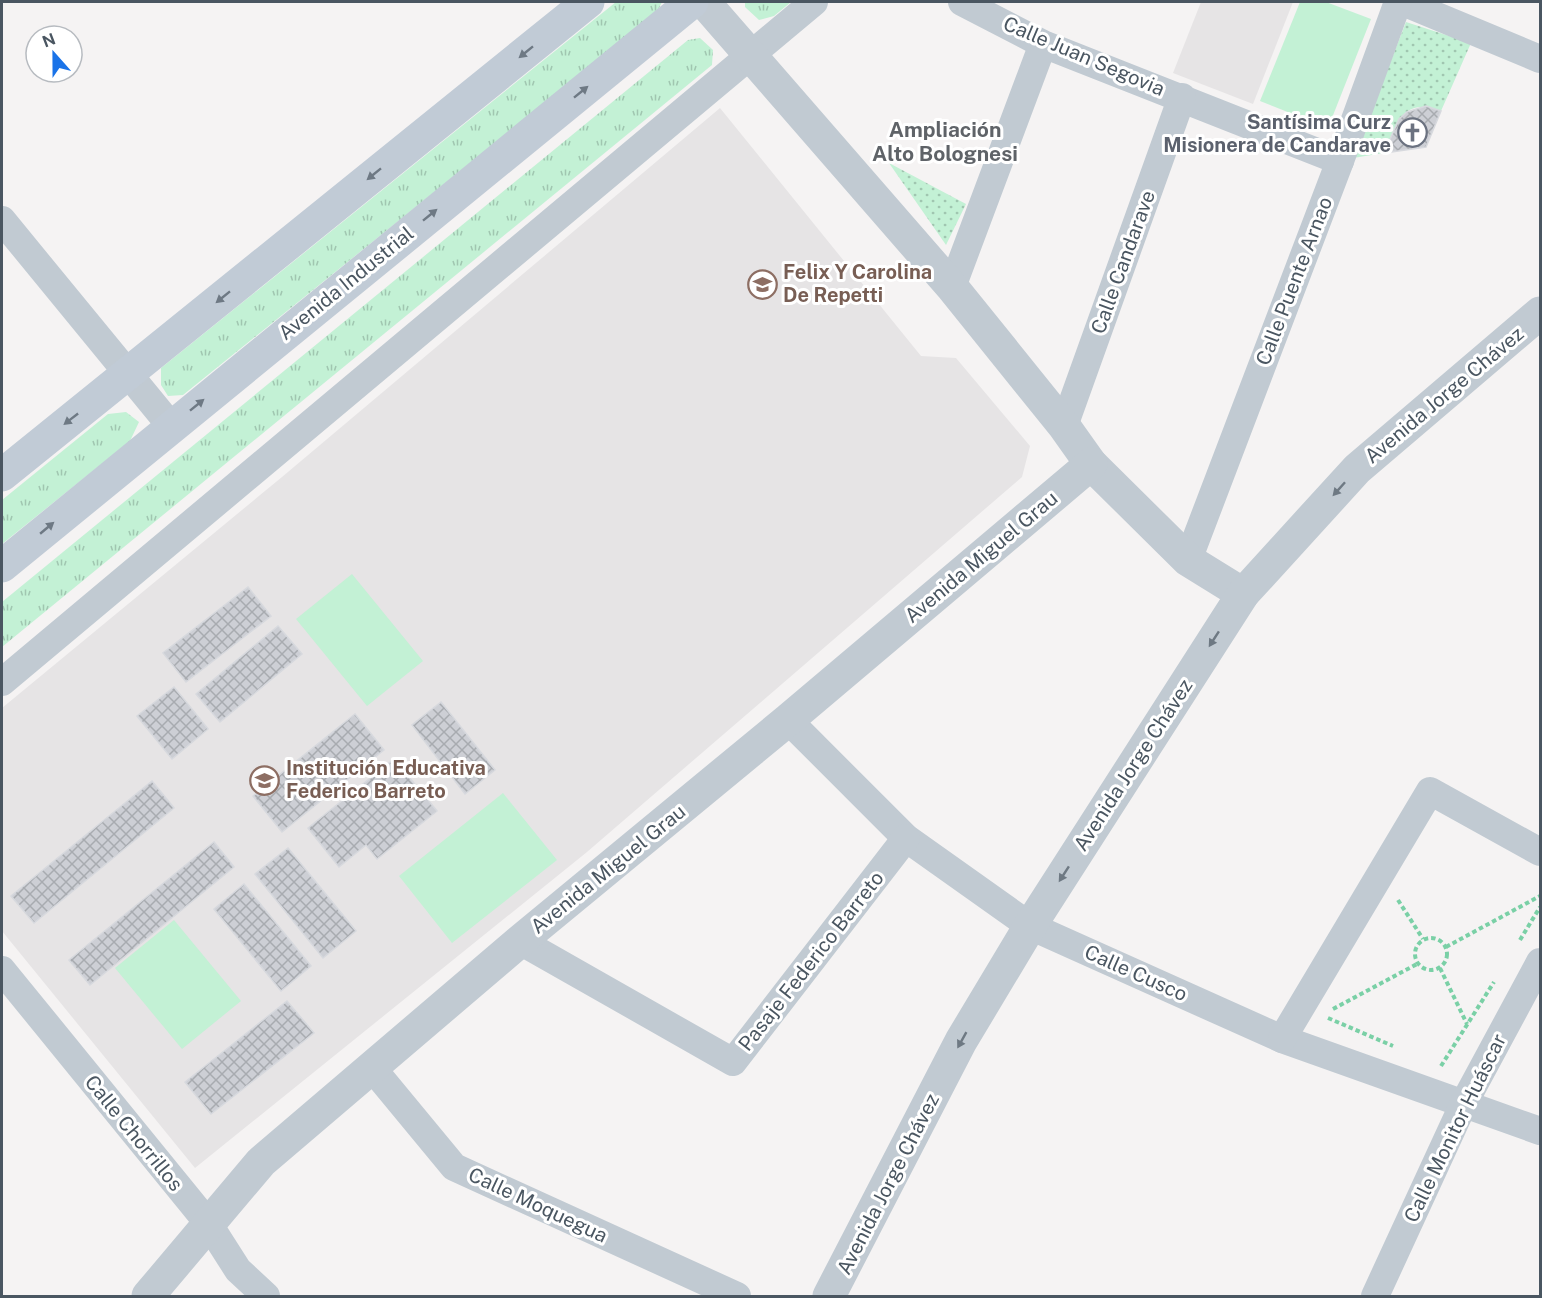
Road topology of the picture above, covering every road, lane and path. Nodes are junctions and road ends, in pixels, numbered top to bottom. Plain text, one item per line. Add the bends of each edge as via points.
1 (588, 2) edge
2 (692, 2) edge
3 (704, 2) edge
4 (814, 2) edge
5 (962, 2) edge
6 (1398, 2) edge
7 (1403, 2) edge
8 (1043, 44) junction
9 (749, 55) junction
10 (1540, 59) edge
11 (1182, 97) junction
12 (1340, 161) junction
13 (2, 220) edge
14 (952, 287) junction
15 (1540, 313) edge
16 (128, 374) junction
17 (171, 426) junction
18 (1064, 426) junction
19 (1091, 464) junction
20 (2, 475) edge
21 (1188, 560) junction
22 (2, 566) edge
23 (1243, 594) junction
24 (2, 682) edge
25 (788, 720) junction
26 (906, 838) junction
27 (1540, 852) edge
28 (1540, 896) edge
29 (1389, 906) dead end
30 (1540, 907) edge
31 (1030, 926) junction
32 (1424, 939) junction
33 (520, 940) junction
34 (1516, 946) dead end
35 (1446, 947) junction
36 (1540, 962) edge
37 (1417, 964) junction
38 (1440, 968) junction
39 (2, 970) edge
40 (1498, 976) dead end
41 (1468, 1025) junction
42 (1282, 1039) junction
43 (1398, 1048) dead end
44 (1431, 1062) dead end
45 (373, 1069) junction
46 (1464, 1103) junction
47 (1540, 1131) edge
48 (208, 1223) junction
49 (148, 1296) edge
50 (266, 1296) edge
51 (737, 1296) edge
52 (829, 1296) edge
53 (1374, 1296) edge

1 -> 16 main road
17 -> 2 main road, Avenida Industrial
3 - 9 street
4 - 9 street
5 - 8 street, Calle Juan Segovia
6 - 12 street, Calle Puente Arnao
7 - 10 street
8 - 11 street, Calle Juan Segovia
8 - 14 street
9 - 14 street
9 - 24 street
11 - 12 street, Calle Juan Segovia
11 - 18 street, Calle Candarave
12 - 21 street, Calle Puente Arnao
13 - 16 street
14 - 18 street
15 -> 23 street, Avenida Jorge Chávez via 1357,469
16 - 17 street
16 -> 20 main road
22 -> 17 main road, Avenida Industrial
18 - 19 street
19 - 21 street
19 - 25 street, Avenida Miguel Grau
21 - 23 street
23 -> 31 street, Avenida Jorge Chávez
25 - 26 street, Calle Cusco
25 - 33 street, Avenida Miguel Grau
26 - 31 street, Calle Cusco
26 - 33 street, Pasaje Federico Barreto via 733,1062
27 - 42 street via 1430,791
28 - 35 path
29 - 32 path via 1396,896
30 - 34 path
31 - 42 street, Calle Cusco
31 -> 52 street, Avenida Jorge Chávez via 961,1041
32 - 35 path via 1433,938
32 - 37 path via 1415,950
33 - 45 street, Avenida Miguel Grau
35 - 38 path via 1447,961
36 - 46 street, Calle Monitor Huáscar
37 - 38 path via 1424,970
37 - 43 path via 1322,1015
38 - 41 path
39 - 48 street, Calle Chorrillos
40 - 41 path
41 - 44 path via 1442,1067
42 - 46 street, Calle Cusco
45 - 48 street, Avenida Miguel Grau via 261,1162
45 - 51 street, Calle Moquegua via 454,1167
46 - 47 street, Calle Cusco
46 - 53 street, Calle Monitor Huáscar
48 - 49 street, Avenida Miguel Grau
48 - 50 street, Calle Chorrillos via 238,1270

